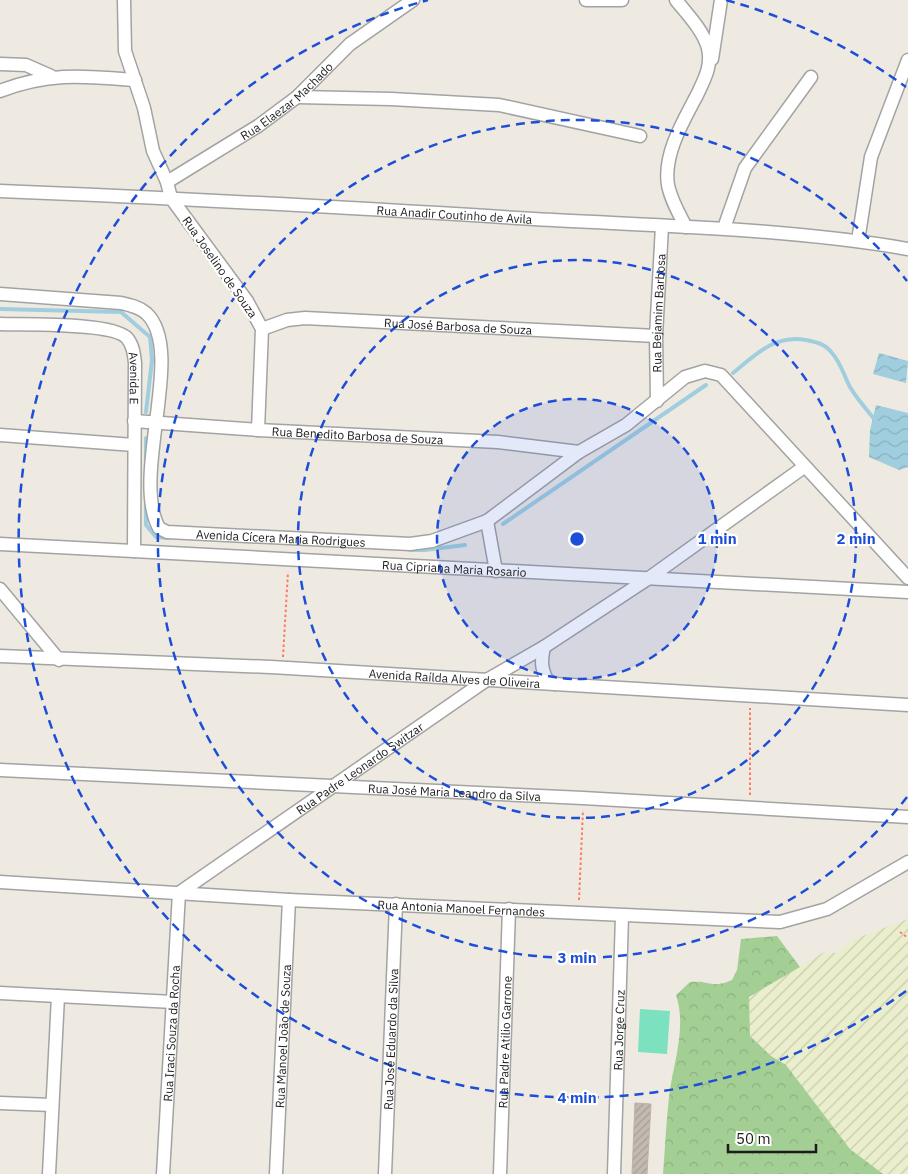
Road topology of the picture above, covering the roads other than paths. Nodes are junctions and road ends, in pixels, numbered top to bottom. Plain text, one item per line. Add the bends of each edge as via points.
1 (124, 0) edge
2 (411, 0) edge
3 (586, 0) edge
4 (622, 0) edge
5 (676, 0) edge
6 (721, 0) edge
7 (908, 60) edge
8 (0, 64) edge
9 (709, 71) junction
10 (51, 76) junction
11 (811, 77) dead end
12 (135, 80) junction
13 (0, 91) edge
14 (296, 97) junction
15 (640, 136) dead end
16 (167, 182) junction
17 (0, 191) edge
18 (171, 198) junction
19 (662, 226) junction
20 (686, 227) junction
21 (724, 228) junction
22 (858, 241) junction
23 (908, 249) edge
24 (0, 294) edge
25 (0, 324) edge
26 (262, 328) junction
27 (656, 336) junction
28 (656, 401) junction
29 (134, 421) junction
30 (156, 421) junction
31 (258, 430) junction
32 (0, 435) edge
33 (134, 444) junction
34 (579, 452) junction
35 (804, 467) junction
36 (487, 521) junction
37 (0, 544) edge
38 (134, 552) junction
39 (496, 571) junction
40 (649, 578) junction
41 (908, 578) edge
42 (0, 589) edge
43 (908, 592) edge
44 (544, 647) junction
45 (0, 656) edge
46 (59, 660) junction
47 (485, 681) junction
48 (555, 684) junction
49 (908, 705) edge
50 (0, 770) edge
51 (333, 785) junction
52 (908, 817) edge
53 (908, 862) edge
54 (0, 882) edge
55 (179, 893) junction
56 (289, 900) junction
57 (396, 904) junction
58 (509, 909) junction
59 (622, 916) junction
60 (0, 993) edge
61 (58, 996) junction
62 (173, 1002) junction
63 (0, 1103) edge
64 (52, 1105) junction
65 (49, 1174) edge
66 (163, 1174) edge
67 (276, 1174) edge
68 (385, 1174) edge
69 (500, 1174) edge
70 (614, 1174) edge

1 - 12 street via 125,51
2 - 14 street, Rua Elaezar Machado via 350,44
3 - 4 street
5 - 9 street via 703,36 709,56
6 - 9 street
7 - 22 street via 870,157
8 - 10 street via 26,65
9 - 20 street via 675,142 669,170 668,184 674,205
10 - 12 street
10 - 13 street
11 - 21 street via 745,168
12 - 16 street via 153,151
14 - 15 street via 499,105
14 - 16 street, Rua Elaezar Machado via 258,126
16 - 18 street
17 - 18 street, Rua Anadir Coutinho de Avila
18 - 19 street, Rua Anadir Coutinho de Avila
18 - 26 street, Rua Joselino de Souza via 247,301
19 - 20 street, Rua Anadir Coutinho de Avila
19 - 27 street, Rua Bejamim Barbosa
20 - 21 street, Rua Anadir Coutinho de Avila
21 - 22 street, Rua Anadir Coutinho de Avila
22 - 23 street, Rua Anadir Coutinho de Avila
24 - 30 street, Avenida Cícera Maria Rodrigues via 121,303 146,313 159,333 161,345
25 - 29 street, Avenida E via 97,327 126,336 134,350
26 - 27 street, Rua José Barbosa de Souza via 306,318
26 - 31 street, Rua Joselino de Souza
27 - 28 street, Rua Bejamim Barbosa
28 - 34 street, Avenida Cícera Maria Rodrigues via 626,425
28 - 35 street, Avenida Cícera Maria Rodrigues via 695,373 705,371 721,375
29 - 30 street, Rua Benedito Barbosa de Souza
29 - 33 street, Avenida E
30 - 31 street, Rua Benedito Barbosa de Souza
30 - 36 street, Avenida Cícera Maria Rodrigues via 151,481 153,514 159,528 167,532 410,544 432,541
31 - 34 street, Rua Benedito Barbosa de Souza via 489,442
32 - 33 street
33 - 38 street, Avenida E
34 - 36 street, Avenida Cícera Maria Rodrigues
35 - 40 street, Rua Padre Leonardo Switzar
35 - 41 street
36 - 39 street
37 - 38 street, Rua Cipriana Maria Rosario
38 - 39 street, Rua Cipriana Maria Rosario
39 - 40 street, Rua Cipriana Maria Rosario
40 - 43 street, Rua Cipriana Maria Rosario
40 - 44 street, Rua Padre Leonardo Switzar
42 - 46 street
44 - 47 street, Rua Padre Leonardo Switzar
44 - 48 street via 540,665 547,680
45 - 46 street, Avenida Raílda Alves de Oliveira
46 - 47 street, Avenida Raílda Alves de Oliveira
47 - 48 street, Avenida Raílda Alves de Oliveira
47 - 51 street, Rua Padre Leonardo Switzar
48 - 49 street, Avenida Raílda Alves de Oliveira
50 - 51 street, Rua José Maria Leandro da Silva
51 - 52 street, Rua José Maria Leandro da Silva
51 - 55 street, Rua Padre Leonardo Switzar
53 - 59 street, Rua Antonia Manoel Fernandes via 827,909 780,922
54 - 55 street, Rua Antonia Manoel Fernandes
55 - 56 street, Rua Antonia Manoel Fernandes
55 - 62 street, Rua Iraci Souza da Rocha
56 - 57 street, Rua Antonia Manoel Fernandes
56 - 67 street, Rua Manoel João de Souza
57 - 58 street, Rua Antonia Manoel Fernandes
57 - 68 street, Rua José Eduardo da Silva
58 - 59 street, Rua Antonia Manoel Fernandes
58 - 69 street, Rua Padre Atilio Garrone
59 - 70 street, Rua Jorge Cruz
60 - 61 street
61 - 62 street
61 - 64 street
62 - 66 street, Rua Iraci Souza da Rocha
63 - 64 street
64 - 65 street

